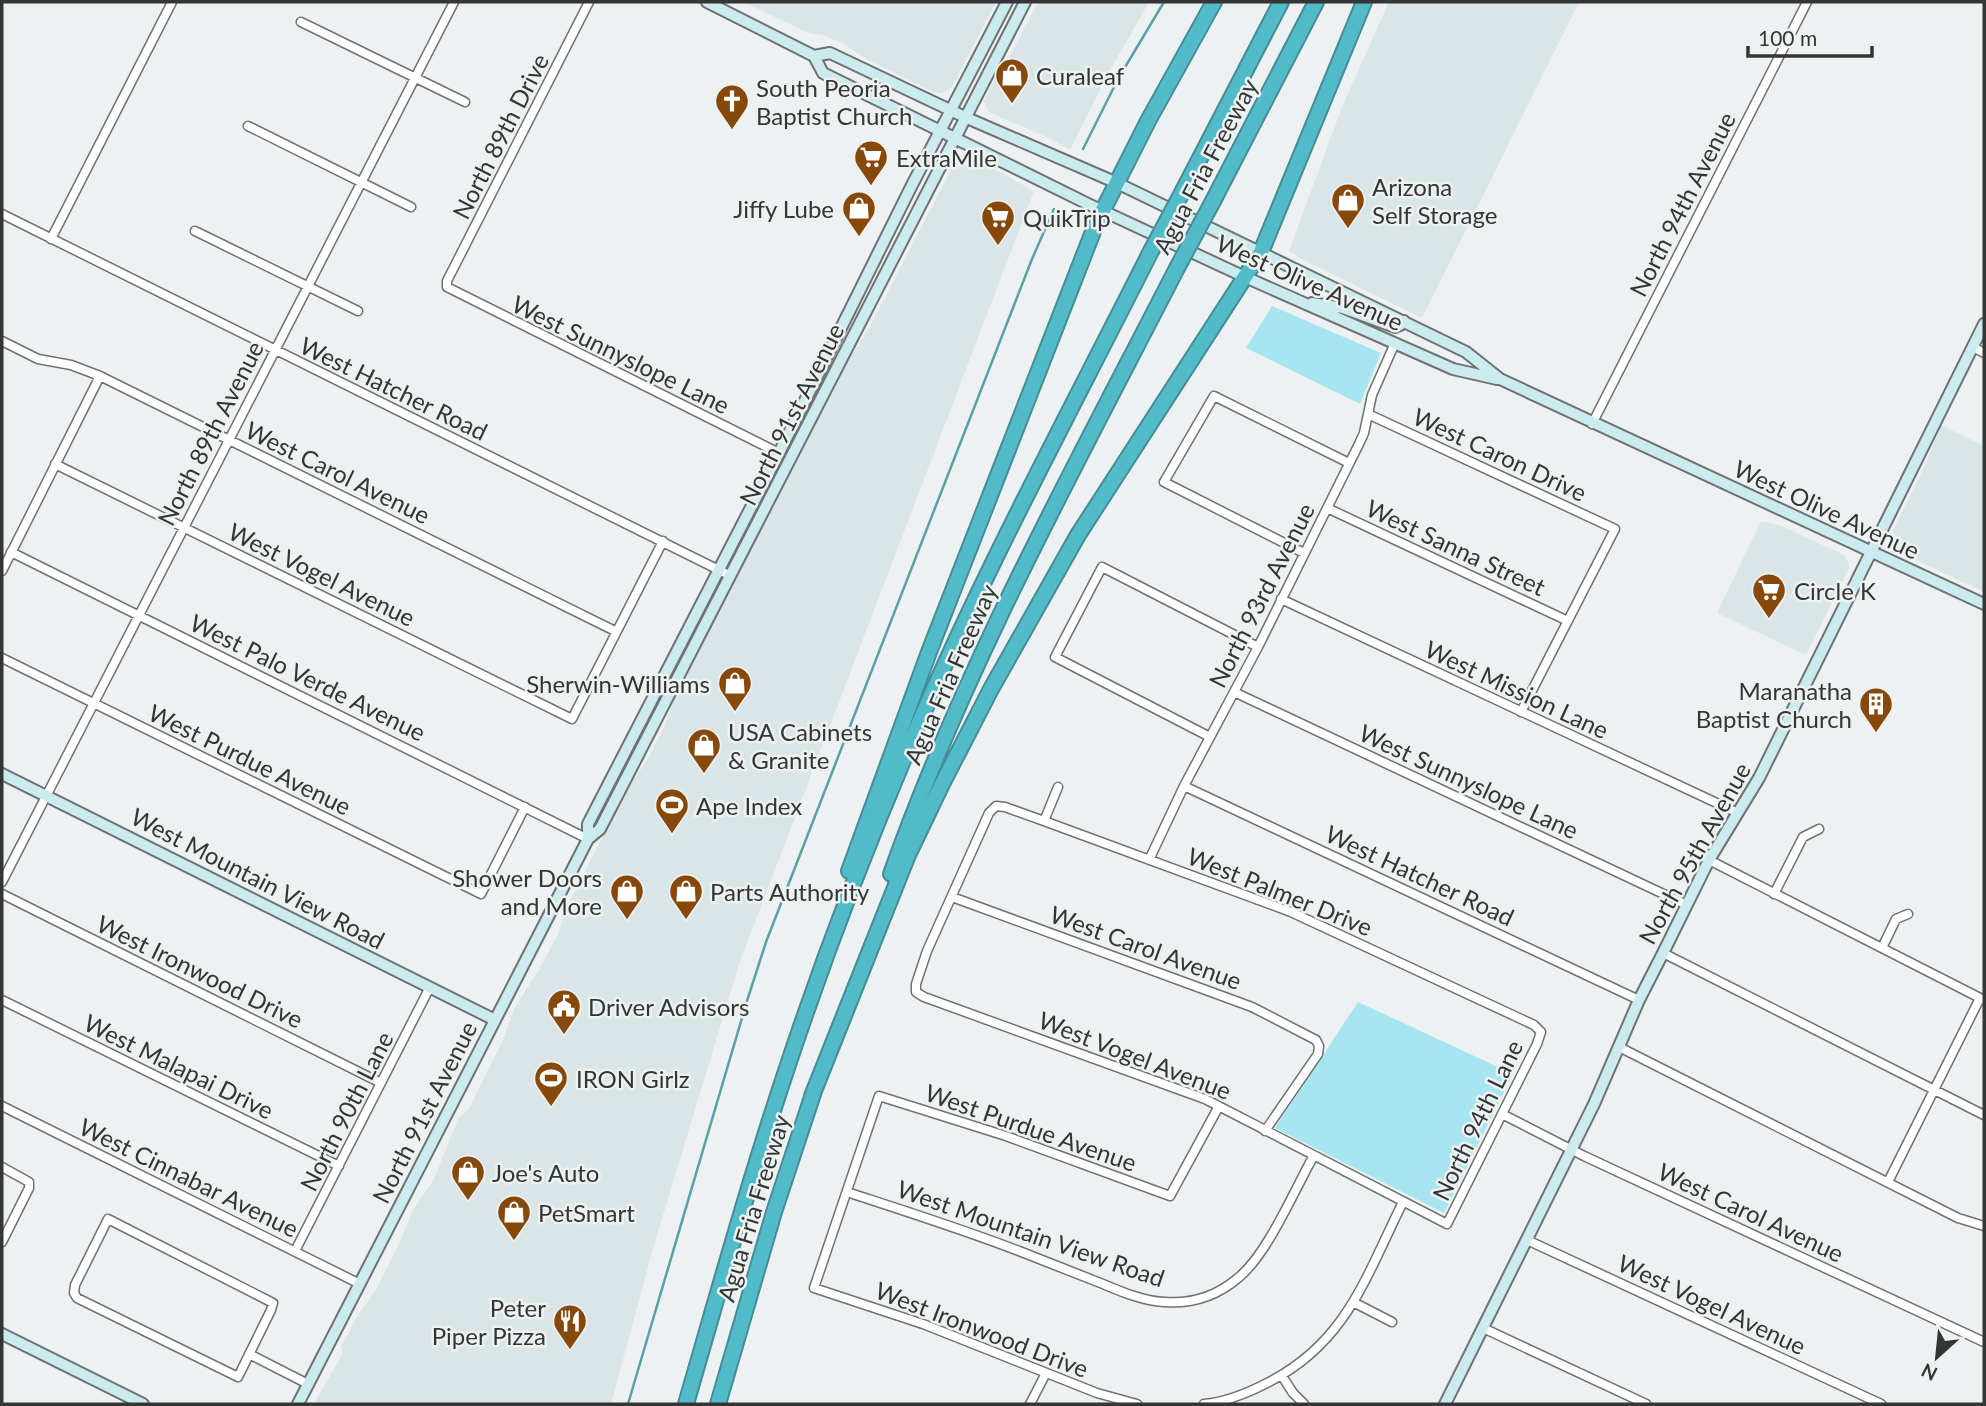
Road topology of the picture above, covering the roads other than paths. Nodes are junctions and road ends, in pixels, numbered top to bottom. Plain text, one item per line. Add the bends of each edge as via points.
1 (172, 2) edge
2 (454, 2) edge
3 (589, 2) edge
4 (707, 2) edge
5 (1007, 2) edge
6 (1025, 2) edge
7 (1214, 2) edge
8 (1281, 2) edge
9 (1316, 2) edge
10 (1364, 2) edge
11 (1807, 2) edge
12 (301, 22) dead end
13 (814, 56) junction
14 (415, 78) junction
15 (465, 102) dead end
16 (950, 110) junction
17 (967, 118) junction
18 (248, 126) dead end
19 (939, 131) junction
20 (956, 139) junction
21 (361, 182) junction
22 (1117, 183) junction
23 (411, 207) dead end
24 (1102, 211) junction
25 (2, 214) edge
26 (195, 231) dead end
27 (51, 239) junction
28 (880, 251) junction
29 (1261, 252) junction
30 (894, 259) junction
31 (1245, 277) junction
32 (306, 286) junction
33 (447, 287) joint
34 (1302, 302) junction
35 (358, 311) dead end
36 (1404, 321) junction
37 (1984, 324) edge
38 (2, 341) edge
39 (1395, 343) junction
40 (833, 346) junction
41 (1973, 347) junction
42 (274, 351) junction
43 (846, 353) junction
44 (1984, 353) edge
45 (100, 376) junction
46 (1500, 379) junction
47 (1368, 414) junction
48 (1592, 424) junction
49 (229, 440) junction
50 (779, 453) junction
51 (791, 459) junction
52 (1349, 463) junction
53 (55, 464) junction
54 (1327, 508) junction
55 (183, 527) junction
56 (663, 541) junction
57 (12, 552) junction
58 (1871, 552) junction
59 (1304, 553) junction
60 (719, 570) junction
61 (2, 571) edge
62 (731, 576) junction
63 (1281, 599) junction
64 (1984, 604) edge
65 (138, 615) junction
66 (1568, 621) junction
67 (615, 631) junction
68 (1258, 646) junction
69 (2, 658) edge
70 (1234, 692) junction
71 (652, 701) junction
72 (94, 704) junction
73 (664, 706) junction
74 (1521, 712) junction
75 (1210, 737) junction
76 (2, 774) edge
77 (1184, 786) junction
78 (1058, 788) dead end
79 (47, 796) junction
80 (525, 807) junction
81 (1738, 813) junction
82 (1044, 821) junction
83 (1819, 829) dead end
84 (588, 839) junction
85 (1149, 860) junction
86 (1709, 860) junction
87 (2, 883) edge
88 (2, 894) edge
89 (1774, 894) junction
90 (952, 897) junction
91 (1687, 905) junction
92 (1908, 914) dead end
93 (837, 927) junction
94 (1882, 948) junction
95 (1663, 953) junction
96 (430, 988) junction
97 (1982, 999) edge
98 (2, 1000) edge
99 (1639, 1000) junction
100 (495, 1020) junction
101 (1541, 1032) joint
102 (1619, 1047) junction
103 (381, 1083) junction
104 (1934, 1089) junction
105 (812, 1096) junction
106 (2, 1106) edge
107 (1219, 1106) junction
108 (1502, 1114) junction
109 (1984, 1115) edge
110 (1265, 1131) junction
111 (1572, 1150) junction
112 (1313, 1157) junction
113 (339, 1166) junction
114 (2, 1167) edge
115 (1888, 1182) junction
116 (847, 1192) junction
117 (1404, 1202) junction
118 (1447, 1224) joint
119 (1984, 1226) edge
120 (1527, 1240) junction
121 (2, 1242) edge
122 (295, 1251) junction
123 (360, 1283) junction
124 (1353, 1302) junction
125 (1392, 1322) dead end
126 (1483, 1328) junction
127 (2, 1334) edge
128 (1984, 1342) edge
129 (249, 1354) junction
130 (1046, 1373) junction
131 (1282, 1376) junction
132 (309, 1384) junction
133 (143, 1404) edge
134 (298, 1404) edge
135 (686, 1404) edge
136 (718, 1404) edge
137 (1030, 1404) edge
138 (1137, 1404) edge
139 (1204, 1404) edge
140 (1304, 1404) edge
141 (1445, 1404) edge
142 (1646, 1404) edge
143 (1881, 1404) edge

1 - 27 street
2 - 14 street, North 89th Avenue
3 - 33 street, North 89th Drive
4 - 13 main road, West Olive Avenue
5 - 16 main road, North 91st Avenue
6 - 17 main road, North 91st Avenue
7 - 22 highway
8 - 93 highway, Agua Fria Freeway, bridge via 969,612
9 - 105 highway, Agua Fria Freeway, bridge via 958,703 908,826
10 - 29 highway
11 - 48 street, North 94th Avenue
12 - 14 street
13 - 16 main road, West Olive Avenue via 830,53
13 - 19 main road, West Olive Avenue via 823,72
14 - 15 street
14 - 21 street, North 89th Avenue
16 - 17 main road, West Olive Avenue
16 - 19 main road, North 91st Avenue
17 - 20 main road, North 91st Avenue
17 - 22 main road, West Olive Avenue
18 - 21 street
19 - 20 main road, West Olive Avenue
19 - 28 main road, North 91st Avenue
20 - 24 main road, West Olive Avenue
20 - 30 main road, North 91st Avenue
21 - 23 street
21 - 32 street, North 89th Avenue
22 - 24 highway
22 - 29 main road, West Olive Avenue
24 - 31 main road, West Olive Avenue
24 - 93 highway via 929,652 846,877
25 - 27 street, West Hatcher Road
26 - 32 street
27 - 42 street, West Hatcher Road
28 - 30 main road
28 - 40 main road, North 91st Avenue
29 - 31 highway
29 - 36 main road, West Olive Avenue
30 - 43 main road, North 91st Avenue
31 - 34 main road, West Olive Avenue
31 - 105 highway via 1089,518 991,689 908,855
32 - 35 street
32 - 42 street, North 89th Avenue
33 - 50 street, West Sunnyslope Lane
34 - 36 main road via 1343,308 1395,327
34 - 39 main road, West Olive Avenue
36 - 46 main road, West Olive Avenue via 1465,352
37 - 41 main road, North 95th Avenue
38 - 45 street, West Carol Avenue via 38,359
39 - 46 main road, West Olive Avenue via 1453,369
39 - 47 street, North 93rd Avenue
40 - 43 main road
40 - 50 main road, North 91st Avenue
41 - 44 street
41 - 58 main road, North 95th Avenue
42 - 49 street, North 89th Avenue
42 - 56 street, West Hatcher Road
43 - 51 main road, North 91st Avenue
45 - 49 street, West Carol Avenue
45 - 53 street
46 - 48 main road, West Olive Avenue
47 - 52 street, North 93rd Avenue
47 - 66 street, West Caron Drive via 1615,529
48 - 58 main road, West Olive Avenue
49 - 55 street, North 89th Avenue
49 - 67 street, West Carol Avenue
50 - 51 main road
50 - 60 main road, North 91st Avenue
51 - 62 main road, North 91st Avenue
52 - 54 street, North 93rd Avenue
52 - 59 street via 1214,396 1164,482
53 - 55 street, West Vogel Avenue
53 - 57 street
54 - 59 street, North 93rd Avenue
54 - 66 street, West Sanna Street
55 - 65 street, North 89th Avenue
55 - 67 street, West Vogel Avenue via 572,719
56 - 60 street, West Hatcher Road
56 - 67 street
57 - 61 street
57 - 65 street, West Palo Verde Avenue
58 - 64 main road, West Olive Avenue
58 - 81 main road, North 95th Avenue
59 - 63 street, North 93rd Avenue
60 - 62 street, West Hatcher Road
60 - 71 main road, North 91st Avenue
62 - 73 main road, North 91st Avenue
63 - 68 street, North 93rd Avenue
63 - 74 street, West Mission Lane
65 - 72 street, North 89th Avenue
65 - 80 street, West Palo Verde Avenue
66 - 74 street
68 - 70 street, North 93rd Avenue
68 - 75 street via 1102,567 1055,657
69 - 72 street, West Purdue Avenue
70 - 75 street, North 93rd Avenue
70 - 91 street, West Sunnyslope Lane
71 - 73 main road
71 - 84 main road, North 91st Avenue via 588,824
72 - 79 street, North 89th Avenue
72 - 80 street, West Purdue Avenue via 481,894
73 - 84 main road, North 91st Avenue via 600,830
74 - 81 street, West Mission Lane
75 - 77 street, North 93rd Avenue
76 - 79 main road, West Mountain View Road
77 - 85 street, North 93rd Avenue
77 - 99 street, West Hatcher Road
78 - 82 street
79 - 87 street, North 89th Avenue
79 - 96 main road, West Mountain View Road
80 - 84 street, West Palo Verde Avenue
81 - 86 main road, North 95th Avenue
82 - 85 street, West Palmer Drive
82 - 90 street, West Palmer Drive via 996,806
83 - 89 street via 1802,837
84 - 100 main road, North 91st Avenue
85 - 101 street, West Palmer Drive via 1301,916
86 - 89 street
86 - 91 main road, North 95th Avenue
88 - 103 street, West Ironwood Drive
89 - 94 street
90 - 107 street, West Vogel Avenue via 924,959 916,992
90 - 110 street, West Carol Avenue via 1252,1007 1316,1040 1318,1054
91 - 95 main road, North 95th Avenue
92 - 94 street via 1896,919
93 - 135 highway, Agua Fria Freeway via 741,1214
94 - 97 street
95 - 99 main road, North 95th Avenue
95 - 104 street
96 - 100 main road, West Mountain View Road
96 - 103 street, North 90th Lane
97 - 104 street
98 - 113 street, West Malapai Drive
99 - 102 main road, North 95th Avenue
100 - 123 main road, North 91st Avenue
101 - 108 street, North 94th Lane
102 - 111 main road, North 95th Avenue
102 - 115 street
103 - 113 street, North 90th Lane
104 - 109 street
104 - 115 street
105 - 136 highway, Agua Fria Freeway
106 - 122 street, West Cinnabar Avenue
107 - 110 street, West Vogel Avenue
107 - 116 street, West Purdue Avenue via 1171,1196 879,1096
108 - 111 street, West Carol Avenue
108 - 118 street, North 94th Lane
110 - 112 street, West Vogel Avenue
111 - 120 main road, North 95th Avenue
111 - 128 street, West Carol Avenue
112 - 116 street, West Mountain View Road via 1257,1258 1230,1284 1202,1299 1164,1303
112 - 117 street, West Vogel Avenue
113 - 122 street, North 90th Lane
114 - 121 street via 29,1182
115 - 119 street via 1958,1218
116 - 130 street, West Ironwood Drive via 814,1288 923,1324
117 - 118 street, West Vogel Avenue
117 - 124 street
120 - 126 main road, North 95th Avenue
120 - 143 street, West Vogel Avenue
122 - 123 street, West Cinnabar Avenue
123 - 132 main road, North 91st Avenue
124 - 125 street
124 - 131 street via 1328,1339
126 - 141 main road, North 95th Avenue
126 - 142 street
127 - 133 main road
129 - 129 street via 273,1303 108,1219 75,1285 77,1298 238,1377
129 - 132 street
130 - 137 street
130 - 138 street, West Ironwood Drive
131 - 139 street via 1238,1397
131 - 140 street
132 - 134 main road, North 91st Avenue

